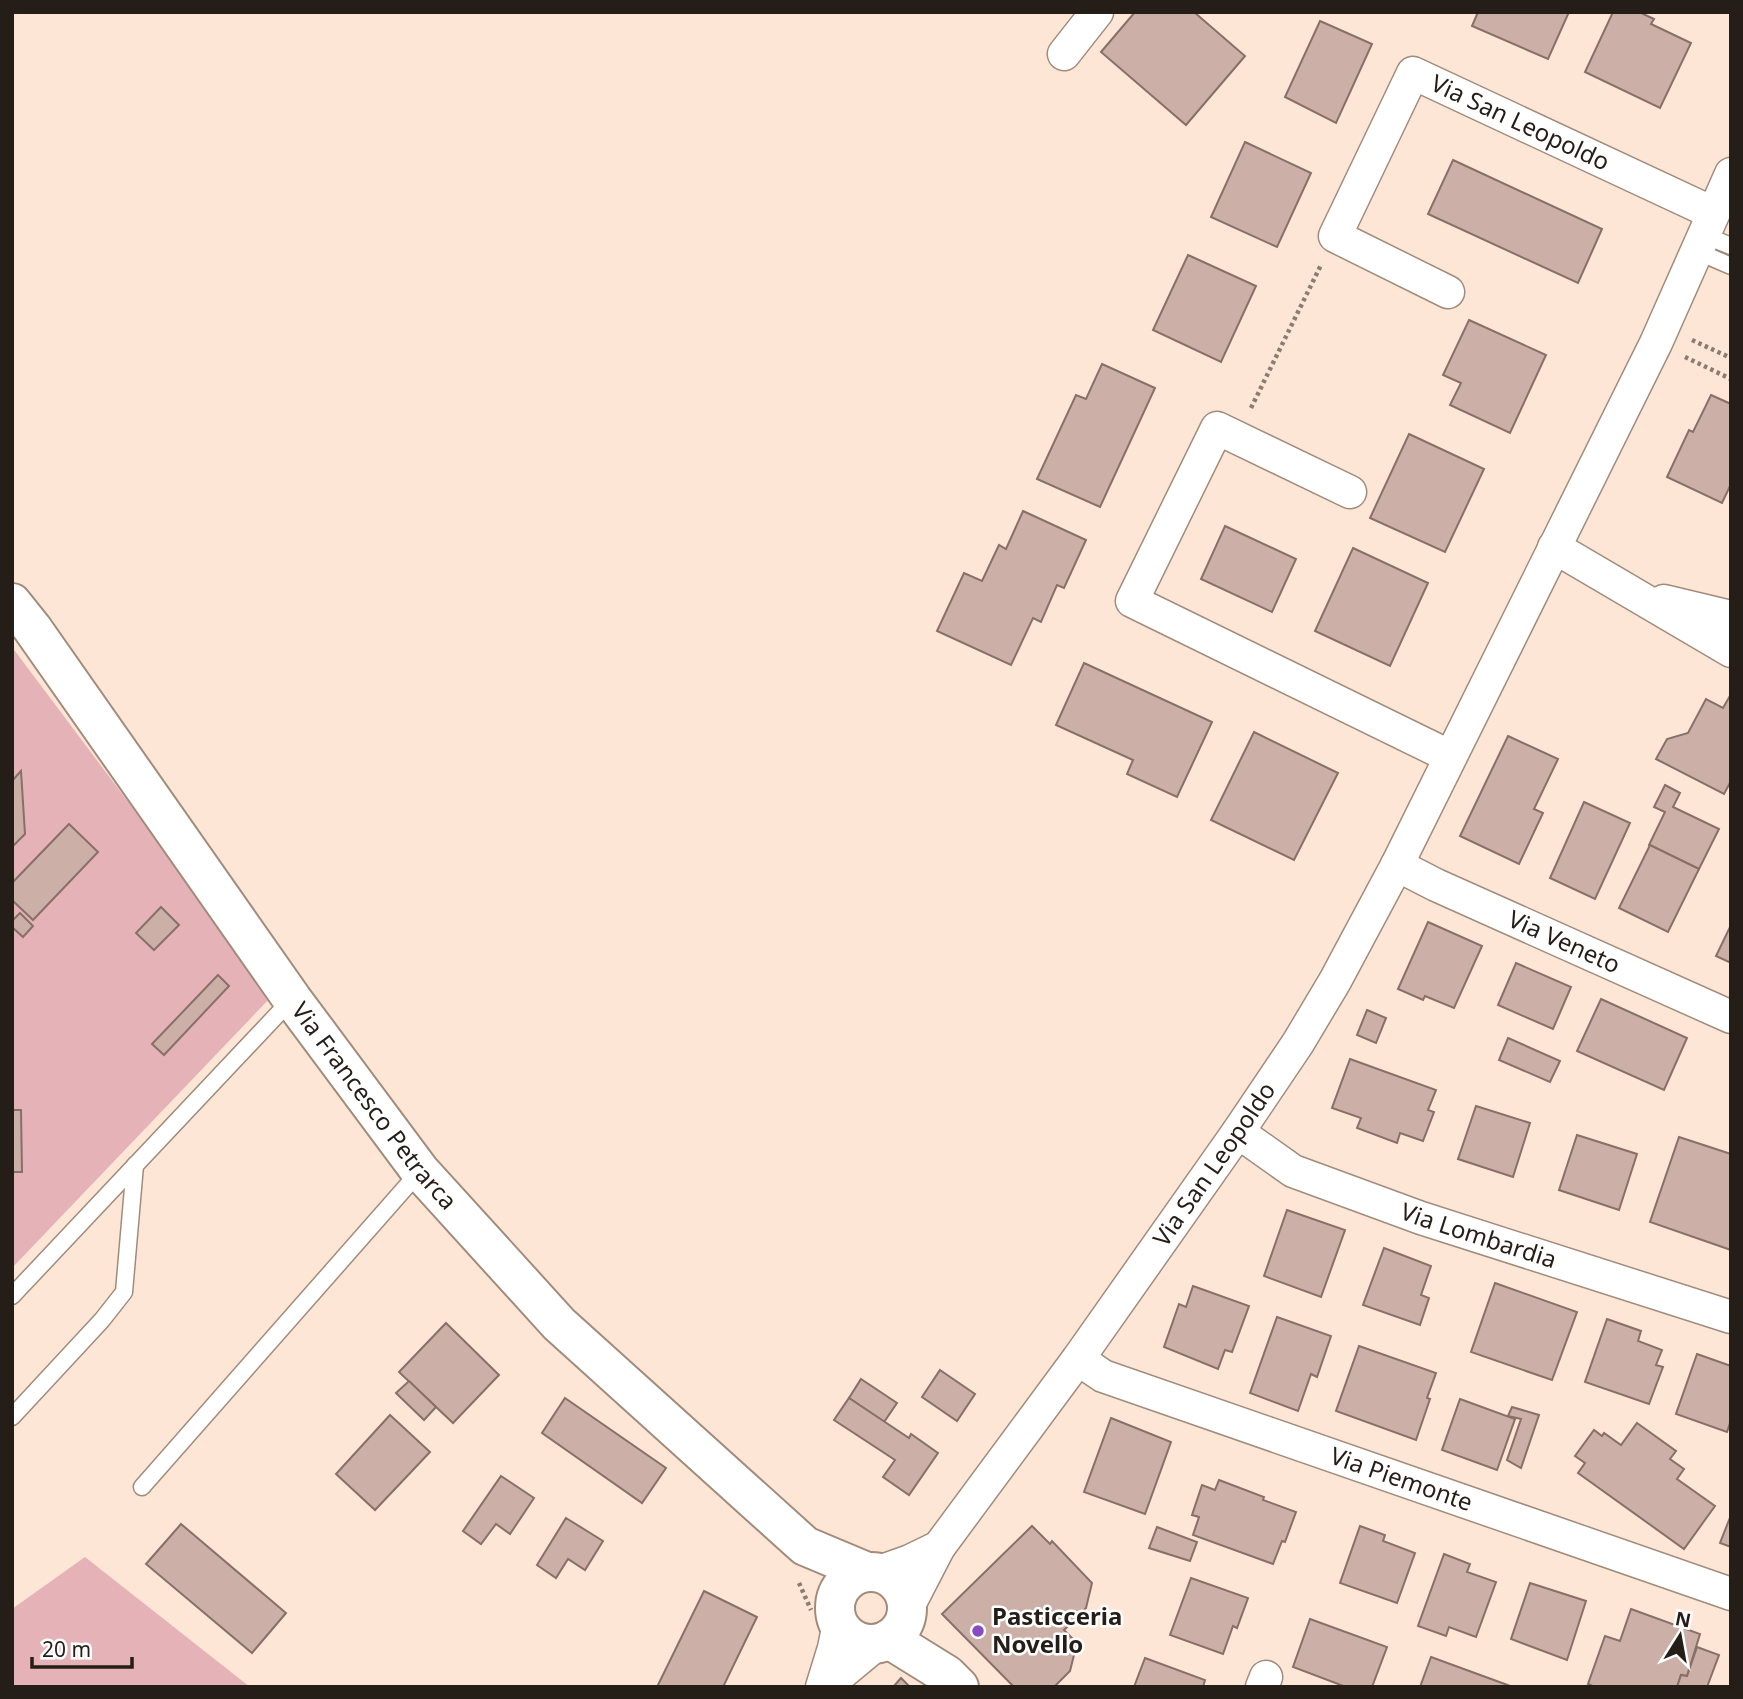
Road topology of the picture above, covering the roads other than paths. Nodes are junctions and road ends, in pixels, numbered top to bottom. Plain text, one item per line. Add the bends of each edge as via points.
1 (1097, 12) edge
2 (1064, 54) dead end
3 (1731, 174) edge
4 (1711, 237) edge
5 (1731, 266) edge
6 (1448, 292) dead end
7 (1350, 492) dead end
8 (1554, 547) junction
9 (1636, 595) junction
10 (12, 603) edge
11 (1731, 617) edge
12 (1731, 651) edge
13 (1449, 756) junction
14 (1397, 865) junction
15 (292, 999) junction
16 (1731, 1017) edge
17 (1238, 1132) junction
18 (135, 1166) junction
19 (420, 1171) junction
20 (12, 1296) edge
21 (1731, 1317) edge
22 (1078, 1359) junction
23 (12, 1417) edge
24 (142, 1487) dead end
25 (805, 1546) junction
26 (939, 1547) junction
27 (873, 1572) junction
28 (1731, 1594) edge
29 (837, 1618) junction
30 (896, 1626) junction
31 (953, 1681) edge
32 (824, 1687) edge

1 - 2 street
3 - 4 street, Via San Leopoldo
4 - 5 lane
4 - 6 street, Via San Leopoldo via 1413,73 1335,236
4 - 8 street, Via San Leopoldo
7 - 13 street via 1217,428 1132,601
8 - 9 street
8 - 13 street, Via San Leopoldo
9 - 11 street
9 - 12 street
10 - 15 street, Via Francesco Petrarca
13 - 14 street, Via San Leopoldo
14 - 16 street, Via Veneto
14 - 17 street, Via San Leopoldo via 1317,1012
15 - 18 lane
15 - 19 street, Via Francesco Petrarca
17 - 21 street, Via Lombardia via 1293,1171 1421,1218
17 - 22 street, Via San Leopoldo
18 - 20 lane
18 - 23 lane via 124,1292
19 - 24 lane
19 - 25 street, Via Francesco Petrarca via 559,1324
22 - 26 street, Via San Leopoldo
22 - 28 street, Via Piemonte via 1102,1376
25 - 27 street, Via Francesco Petrarca
25 - 29 street, Via Francesco Petrarca
26 - 27 street, Via San Leopoldo
26 - 30 street, Via San Leopoldo
27 - 29 street via 856,1574 840,1590
27 - 30 street via 889,1576 907,1598
29 - 30 street via 855,1640
29 - 32 street
30 - 31 street
30 - 32 street

